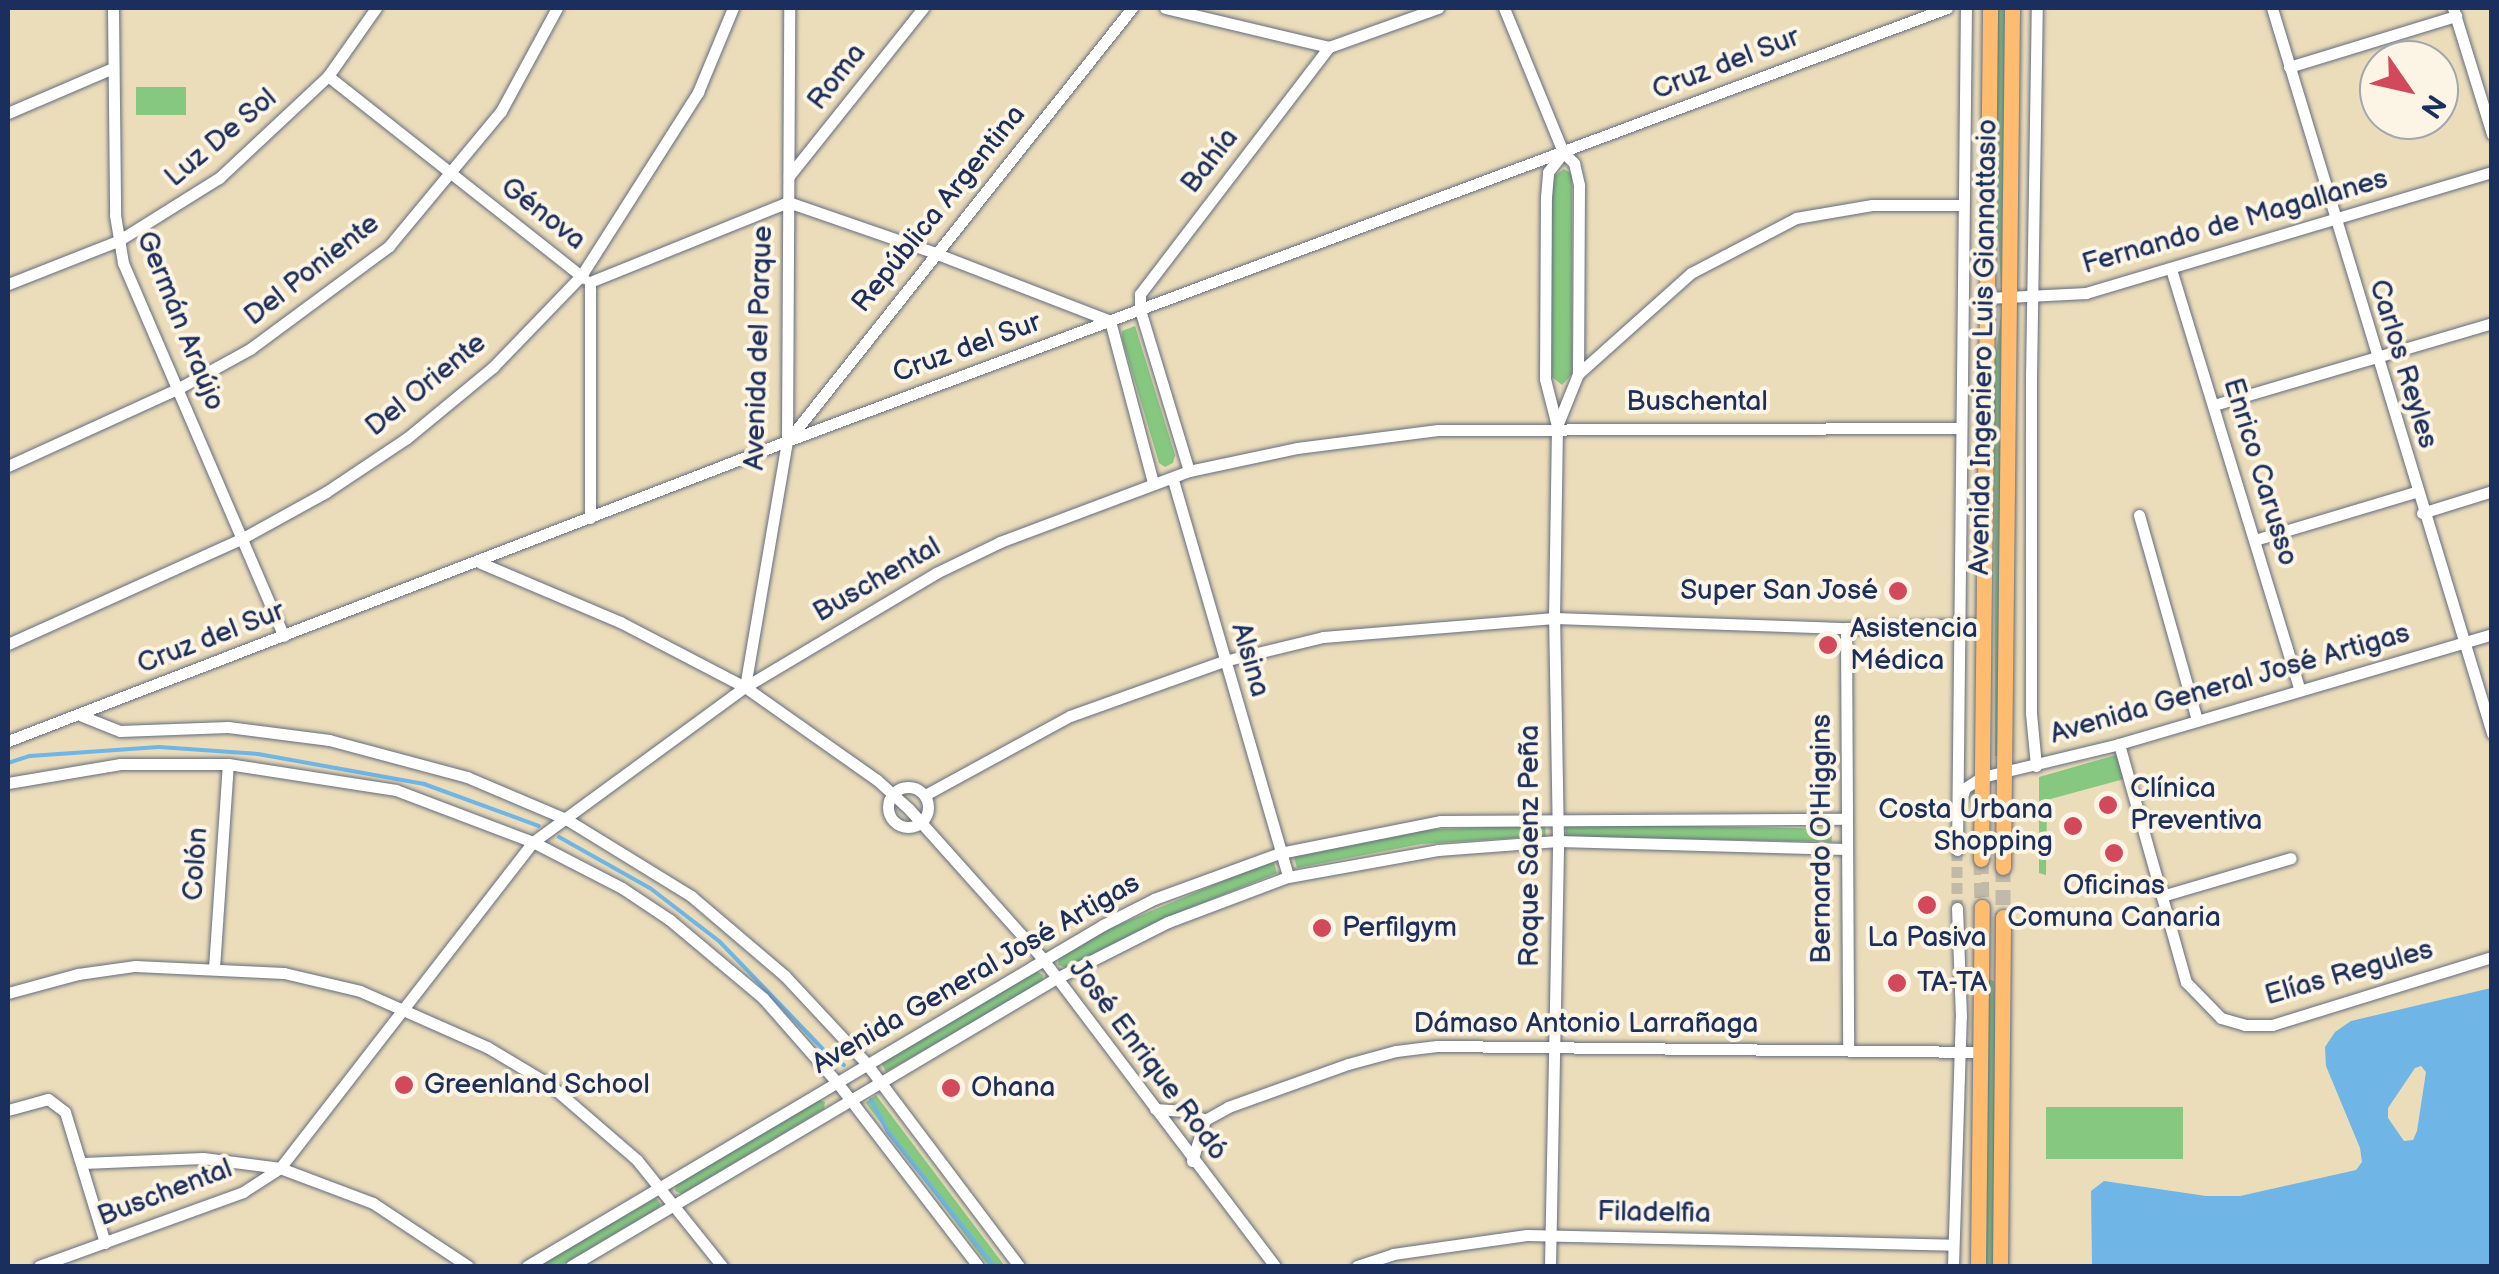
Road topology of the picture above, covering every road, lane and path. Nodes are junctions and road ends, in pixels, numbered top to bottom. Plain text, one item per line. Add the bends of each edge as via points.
1 (113, 8) edge
2 (376, 8) edge
3 (556, 8) edge
4 (733, 8) edge
5 (788, 8) edge
6 (924, 8) edge
7 (1132, 8) edge
8 (1165, 8) edge
9 (1438, 8) edge
10 (1504, 8) edge
11 (1947, 8) edge
12 (1966, 8) edge
13 (1990, 8) edge
14 (2012, 8) edge
15 (2037, 8) edge
16 (2272, 8) edge
17 (2454, 12) edge
18 (1329, 47) junction
19 (2289, 67) junction
20 (112, 68) junction
21 (328, 76) junction
22 (8, 113) edge
23 (2492, 134) edge
24 (1563, 152) junction
25 (2492, 172) edge
26 (451, 175) junction
27 (789, 177) junction
28 (788, 202) junction
29 (1963, 205) junction
30 (2333, 220) junction
31 (118, 241) junction
32 (935, 253) junction
33 (2172, 269) junction
34 (8, 275) edge
35 (22, 277) junction
36 (586, 279) junction
37 (8, 284) edge
38 (1988, 298) junction
39 (2009, 298) junction
40 (2033, 299) junction
41 (1140, 310) junction
42 (1110, 321) junction
43 (2492, 322) edge
44 (2374, 357) junction
45 (1578, 374) junction
46 (2031, 377) junction
47 (179, 388) junction
48 (2008, 389) junction
49 (2214, 405) junction
50 (1557, 426) junction
51 (1961, 428) junction
52 (787, 442) junction
53 (8, 466) edge
54 (1190, 471) junction
55 (1173, 480) junction
56 (1153, 482) junction
57 (2492, 491) edge
58 (2415, 492) junction
59 (2422, 513) junction
60 (2139, 514) dead end
61 (590, 518) junction
62 (241, 539) junction
63 (2255, 540) junction
64 (481, 563) junction
65 (1554, 618) junction
66 (1984, 624) junction
67 (1962, 625) junction
68 (1846, 628) junction
69 (2492, 634) edge
70 (284, 636) junction
71 (2464, 642) junction
72 (8, 644) edge
73 (1224, 661) junction
74 (745, 687) junction
75 (2300, 690) junction
76 (82, 716) junction
77 (2197, 720) junction
78 (2492, 733) edge
79 (8, 742) edge
80 (2119, 744) junction
81 (228, 764) junction
82 (2036, 766) junction
83 (2005, 773) junction
84 (1982, 777) junction
85 (8, 783) edge
86 (892, 794) junction
87 (925, 795) junction
88 (566, 819) junction
89 (1847, 819) junction
90 (1557, 820) junction
91 (922, 823) junction
92 (1956, 826) junction
93 (1558, 841) junction
94 (533, 842) junction
95 (1846, 849) junction
96 (1957, 850) tunnel mouth
97 (1280, 853) junction
98 (2291, 858) dead end
99 (1981, 859) tunnel mouth
100 (2003, 867) tunnel mouth
101 (1288, 877) junction
102 (2162, 896) junction
103 (1982, 907) tunnel mouth
104 (1957, 908) tunnel mouth
105 (2003, 917) tunnel mouth
106 (1042, 958) junction
107 (2492, 958) edge
108 (214, 968) junction
109 (1055, 979) junction
110 (8, 993) edge
111 (404, 1009) junction
112 (1553, 1044) junction
113 (1848, 1049) junction
114 (1958, 1051) junction
115 (1980, 1052) junction
116 (866, 1063) junction
117 (836, 1081) junction
118 (880, 1082) junction
119 (851, 1100) junction
120 (1155, 1109) junction
121 (8, 1110) edge
122 (1205, 1120) junction
123 (1192, 1161) junction
124 (83, 1163) junction
125 (280, 1168) junction
126 (661, 1188) junction
127 (675, 1206) junction
128 (1549, 1235) junction
129 (105, 1243) junction
130 (1953, 1245) junction
131 (43, 1266) edge
132 (468, 1266) edge
133 (526, 1266) edge
134 (571, 1266) edge
135 (722, 1266) edge
136 (978, 1266) edge
137 (1019, 1266) edge
138 (1275, 1266) edge
139 (1357, 1266) edge
140 (1550, 1266) edge
141 (1953, 1266) edge
142 (1978, 1266) edge
143 (2000, 1266) edge

1 - 20 street, Germán Araújo
2 - 21 street, Luz De Sol
3 - 26 street, Del Poniente via 501,111
4 - 36 street, Del Oriente via 698,92
5 - 27 street, Avenida del Parque
6 - 27 street, Roma
7 - 32 street, República Argentina
8 - 18 street
9 - 18 street
10 - 24 street, Roque Saenz Peña
11 - 24 street, Cruz del Sur
12 - 29 street, Avenida Ingeniero Luis Giannattasio
13 - 38 main road, Avenida Ingeniero Luis Giannattasio
14 - 39 main road, Avenida Ingeniero Luis Giannattasio
15 - 40 street, Avenida Ingeniero Luis Giannattasio
16 - 19 street, Carlos Reyles
17 - 19 street
17 - 23 street
18 - 41 street, Bahía via 1146,284
19 - 30 street, Carlos Reyles
20 - 22 street
20 - 31 street, Germán Araújo
21 - 26 street, Génova
21 - 31 street, Luz De Sol via 219,178
24 - 41 street, Cruz del Sur
24 - 45 street, Roque Saenz Peña via 1574,162 1579,185
24 - 50 street, Roque Saenz Peña via 1548,172 1546,196 1545,378
25 - 30 street, Fernando de Magallanes
26 - 36 street, Génova
26 - 47 street, Del Poniente via 390,246 250,350
27 - 28 street, Avenida del Parque
28 - 32 street
28 - 36 street
28 - 52 street, Avenida del Parque
29 - 45 street via 1872,206 1796,218 1692,273
29 - 51 street, Avenida Ingeniero Luis Giannattasio
30 - 33 street, Fernando de Magallanes
30 - 44 street, Carlos Reyles
31 - 35 street, Luz De Sol
31 - 47 street, Germán Araújo
32 - 42 street
32 - 52 street, República Argentina
33 - 40 street, Fernando de Magallanes via 2086,293
33 - 49 street, Enrico Carusso
34 - 35 street
35 - 37 street, Luz De Sol
36 - 61 street, Génova
36 - 62 street, Del Oriente via 407,438
38 - 39 street, Fernando de Magallanes
38 - 66 main road, Avenida Ingeniero Luis Giannattasio
39 - 40 street, Fernando de Magallanes
39 - 48 main road, Avenida Ingeniero Luis Giannattasio
40 - 46 street, Avenida Ingeniero Luis Giannattasio
41 - 42 street, Cruz del Sur
41 - 54 street
42 - 52 street, Cruz del Sur
42 - 56 street
43 - 44 street
44 - 49 street
44 - 58 street, Carlos Reyles
45 - 50 street, Roque Saenz Peña
46 - 48 street
46 - 82 street, Avenida Ingeniero Luis Giannattasio
47 - 53 street, Del Poniente
47 - 62 street, Germán Araújo
48 - 83 main road, Avenida Ingeniero Luis Giannattasio
49 - 63 street, Enrico Carusso
50 - 51 street, Buschental
50 - 54 street, Buschental via 1438,430 1298,448
50 - 65 street, Roque Saenz Peña
51 - 67 street, Avenida Ingeniero Luis Giannattasio
52 - 61 street, Cruz del Sur
52 - 74 street, Avenida del Parque
54 - 55 street, Buschental
55 - 56 street, Buschental
55 - 73 street, Alsina
56 - 74 street, Buschental via 936,573
57 - 59 street
58 - 59 street, Carlos Reyles
58 - 63 street
59 - 71 street, Carlos Reyles
60 - 77 street
61 - 64 street, Cruz del Sur
62 - 70 street, Germán Araújo
62 - 72 street, Del Oriente
63 - 75 street, Enrico Carusso
64 - 70 street, Cruz del Sur
64 - 74 street, José Enrique Rodó via 620,622
65 - 68 street
65 - 73 street via 1322,637
65 - 90 street, Roque Saenz Peña
66 - 67 street
66 - 84 main road, Avenida Ingeniero Luis Giannattasio
67 - 68 street
67 - 92 street, Avenida Ingeniero Luis Giannattasio
68 - 89 street, Bernardo O'Higgins
69 - 71 street, Avenida General José Artigas
70 - 76 street, Cruz del Sur
71 - 75 street, Avenida General José Artigas
71 - 78 street, Carlos Reyles
73 - 87 street via 1070,716
73 - 97 street, Alsina
74 - 86 street, José Enrique Rodó
74 - 88 street, Buschental
75 - 77 street, Avenida General José Artigas
76 - 79 street, Cruz del Sur
76 - 88 street via 120,731 228,726 329,740 467,777
77 - 80 street, Avenida General José Artigas
80 - 82 street, Avenida General José Artigas
80 - 102 street
81 - 85 street via 120,764
81 - 94 street via 396,790
81 - 108 street, Colón
82 - 83 street, Avenida General José Artigas
83 - 84 street, Avenida General José Artigas
83 - 100 main road, Avenida Ingeniero Luis Giannattasio
84 - 92 street via 1965,788
84 - 99 main road, Avenida Ingeniero Luis Giannattasio
86 - 87 street via 913,787
86 - 91 street, José Enrique Rodó
86 - 91 street via 894,822 908,828
87 - 91 street
88 - 94 street, Buschental
88 - 116 street via 738,933
89 - 90 street, Avenida General José Artigas
89 - 95 street, Bernardo O'Higgins
90 - 93 street, Roque Saenz Peña
90 - 97 street, Avenida General José Artigas via 1440,821
91 - 106 street, José Enrique Rodó
92 - 96 street, Avenida Ingeniero Luis Giannattasio
93 - 95 street, Avenida General José Artigas
93 - 101 street, Avenida General José Artigas via 1438,850
93 - 112 street, Roque Saenz Peña
94 - 111 street, Buschental
94 - 117 street via 622,888 718,957
95 - 113 street, Bernardo O'Higgins
97 - 101 street, Alsina
97 - 106 street, Avenida General José Artigas via 1154,900
98 - 102 street
101 - 109 street, Avenida General José Artigas via 1168,922
102 - 107 street, Elías Regules via 2186,982 2221,1018 2245,1025 2272,1025
103 - 115 main road
104 - 114 street
105 - 143 main road
106 - 109 street, José Enrique Rodó
106 - 116 street, Avenida General José Artigas
108 - 110 street via 135,966
108 - 111 street via 284,973
109 - 118 street, Avenida General José Artigas
109 - 120 street, José Enrique Rodó
111 - 125 street, Buschental
111 - 126 street via 550,1084 594,1118
112 - 113 street, Dámaso Antonio Larrañaga
112 - 122 street, Dámaso Antonio Larrañaga via 1396,1050 1280,1087
112 - 128 street, Roque Saenz Peña
113 - 114 street, Dámaso Antonio Larrañaga
114 - 115 street, Dámaso Antonio Larrañaga
114 - 130 street
115 - 142 main road
116 - 117 street, Avenida General José Artigas
116 - 118 street
117 - 119 street
117 - 126 street, Avenida General José Artigas
118 - 119 street, Avenida General José Artigas
118 - 137 street
119 - 127 street, Avenida General José Artigas
119 - 136 street
120 - 122 street
120 - 123 street, José Enrique Rodó
121 - 124 street via 48,1099 58,1104
122 - 123 street
123 - 138 street, José Enrique Rodó
124 - 125 street via 202,1158
124 - 129 street
125 - 129 street, Buschental via 243,1192
125 - 132 street via 373,1203
126 - 127 street
126 - 133 street, Avenida General José Artigas
127 - 134 street, Avenida General José Artigas
127 - 135 street
128 - 130 street, Filadelfia
128 - 139 street, Filadelfia via 1463,1242
128 - 140 street, Roque Saenz Peña
129 - 131 street, Buschental
130 - 141 street

